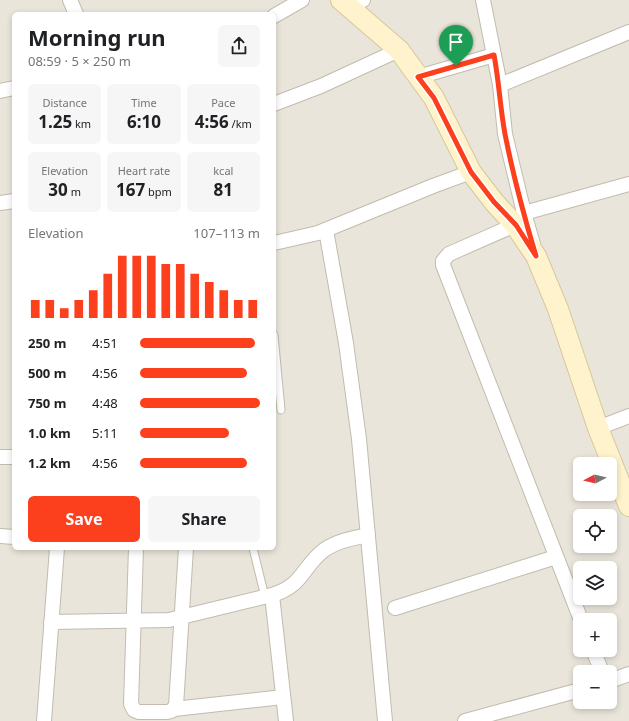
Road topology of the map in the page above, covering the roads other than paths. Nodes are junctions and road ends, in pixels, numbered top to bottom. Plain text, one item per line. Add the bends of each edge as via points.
1 (70, 0) edge
2 (302, 0) edge
3 (483, 0) edge
4 (351, 2) edge
5 (75, 12) edge
6 (276, 15) edge
7 (629, 32) edge
8 (399, 50) junction
9 (494, 55) junction
10 (418, 77) junction
11 (500, 85) junction
12 (12, 88) edge
13 (0, 91) edge
14 (276, 103) edge
15 (471, 172) junction
16 (629, 184) edge
17 (12, 201) edge
18 (0, 203) edge
19 (520, 219) junction
20 (326, 230) junction
21 (276, 242) edge
22 (276, 356) edge
23 (281, 410) dead end
24 (629, 416) edge
25 (598, 428) junction
26 (0, 456) edge
27 (12, 457) edge
28 (629, 506) edge
29 (368, 535) junction
30 (0, 536) edge
31 (12, 537) edge
32 (57, 550) edge
33 (136, 550) edge
34 (186, 550) edge
35 (254, 550) edge
36 (556, 557) junction
37 (268, 596) junction
38 (395, 608) dead end
39 (578, 613) edge
40 (182, 618) junction
41 (51, 622) junction
42 (133, 622) junction
43 (629, 674) edge
44 (617, 678) edge
45 (573, 692) edge
46 (283, 697) junction
47 (174, 709) junction
48 (44, 721) edge
49 (286, 721) edge
50 (386, 721) edge
51 (465, 721) edge

1 - 5 street
2 - 6 street
3 - 9 street
4 - 8 street
7 - 11 street
8 - 10 street
8 - 14 street via 321,86
9 - 10 street
9 - 11 street
10 - 15 street via 434,98
11 - 19 street via 505,134
12 - 13 street
15 - 19 street via 494,202
15 - 20 street
16 - 19 street
17 - 18 street
19 - 25 street via 558,310
19 - 36 street via 449,254 445,257 443,265
20 - 21 street
20 - 29 street via 346,343
22 - 23 lane
24 - 25 street
25 - 28 street
26 - 27 street
29 - 37 street via 331,546 315,559 292,586 283,592
29 - 50 street
30 - 31 street
32 - 41 street
33 - 42 street
34 - 40 street
35 - 37 lane
36 - 38 street
36 - 39 street
37 - 40 street
37 - 46 street
40 - 42 street
40 - 47 street via 177,702
41 - 42 street
41 - 48 street
42 - 47 street via 132,707 139,712 167,712
43 - 44 street
45 - 51 street
46 - 47 street
46 - 49 street

